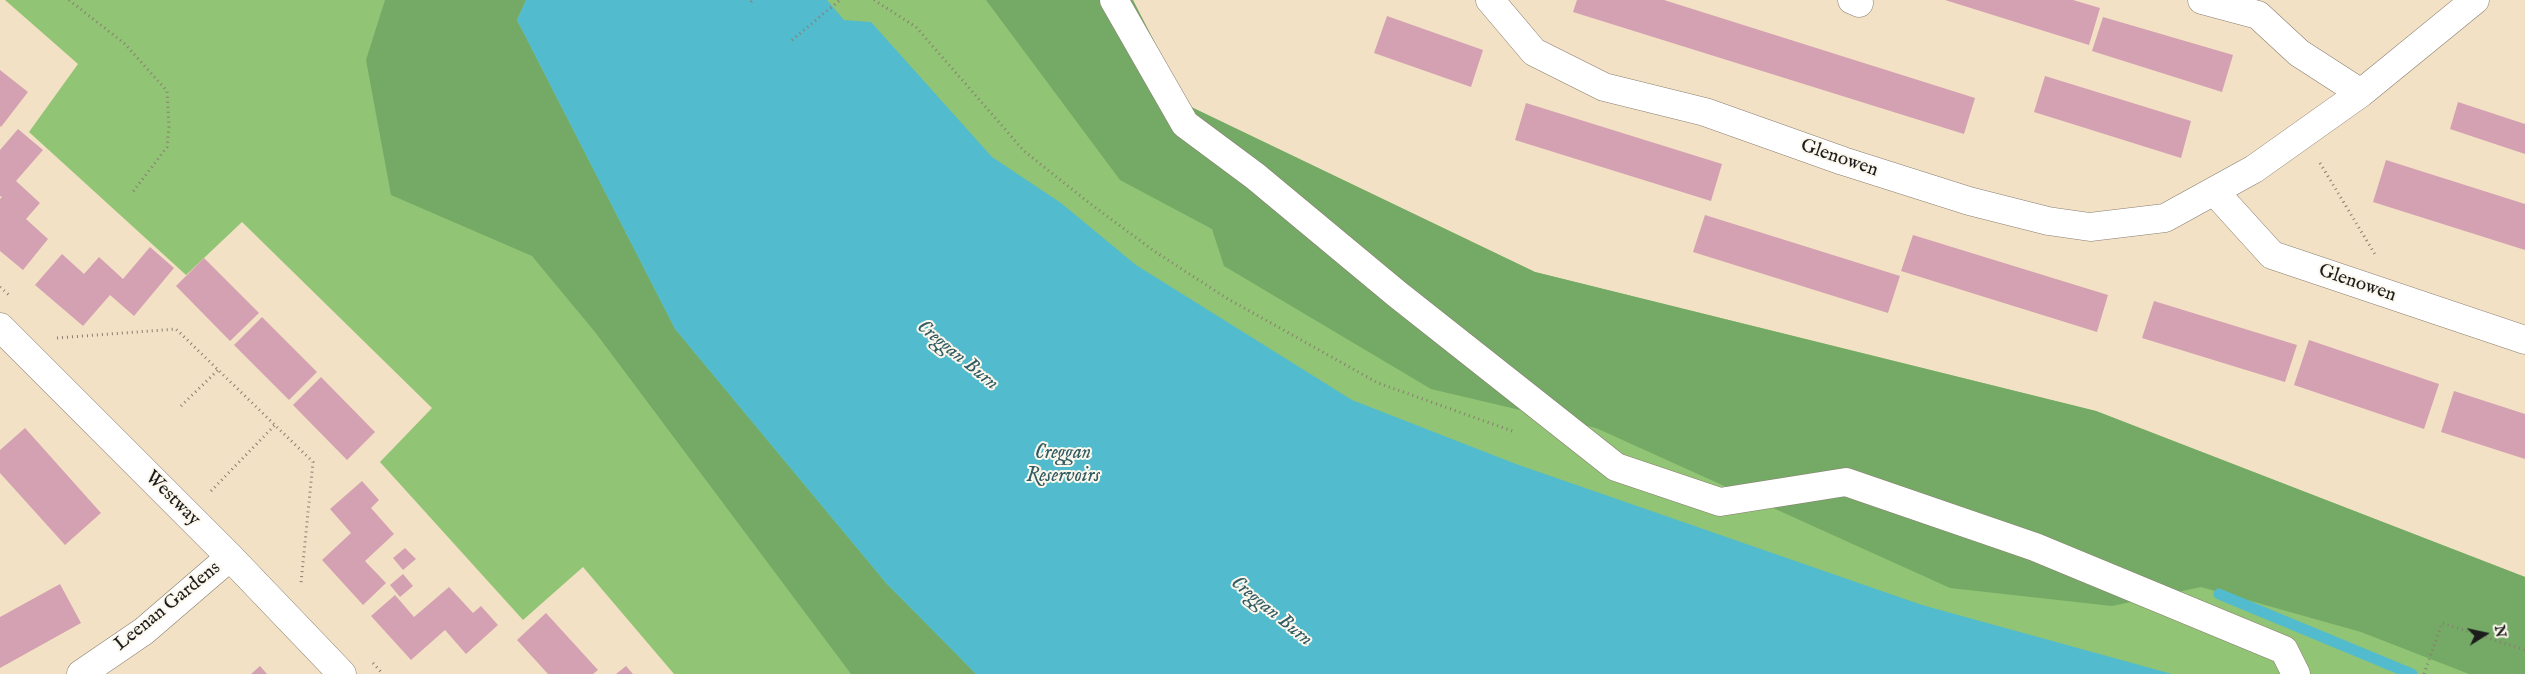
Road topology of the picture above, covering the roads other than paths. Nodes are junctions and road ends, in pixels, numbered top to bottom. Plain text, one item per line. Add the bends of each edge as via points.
1 (1114, 0) edge
2 (1490, 0) edge
3 (2202, 0) edge
4 (2476, 0) edge
5 (2361, 93) junction
6 (2214, 191) junction
7 (0, 327) edge
8 (2525, 340) edge
9 (230, 557) junction
10 (81, 674) edge
11 (342, 674) edge
12 (2296, 674) edge

1 - 12 street via 1185,124 1255,176 1397,294 1616,467 1720,502 1846,482 2035,547 2284,650
2 - 6 street, Glenowen via 1534,52 1604,87 1705,112 1842,161 1969,201 2090,227 2165,218
3 - 5 street via 2258,15 2299,53
4 - 5 street, Glenowen
5 - 6 street, Glenowen via 2254,169
6 - 8 street, Glenowen via 2272,255
7 - 9 street, Westway
9 - 10 street, Leenan Gardens via 144,631
9 - 11 street, Westway

